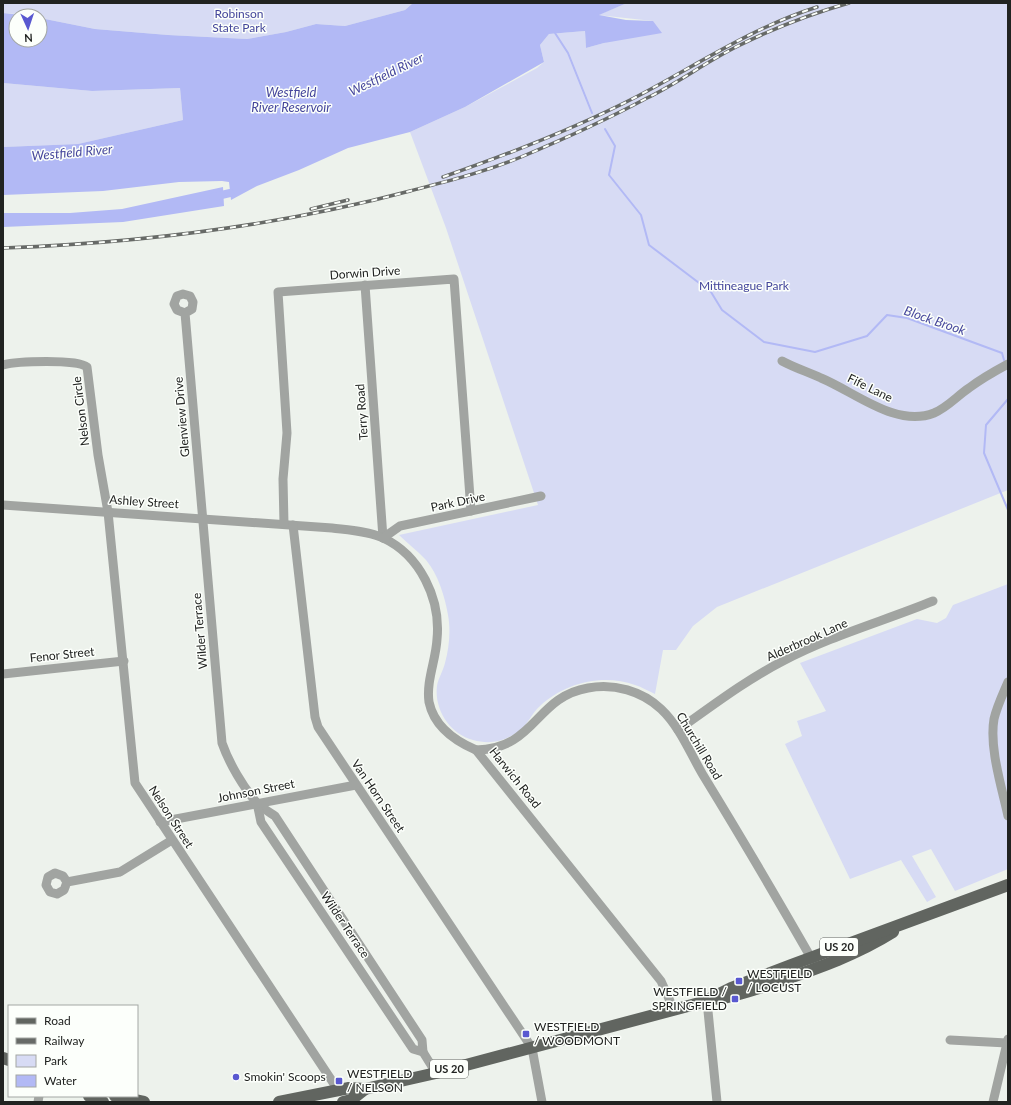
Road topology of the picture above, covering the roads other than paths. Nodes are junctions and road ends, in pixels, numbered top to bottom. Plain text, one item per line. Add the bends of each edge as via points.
1 (365, 286) junction
2 (185, 313) dead end
3 (782, 361) dead end
4 (1008, 364) edge
5 (3, 365) edge
6 (541, 496) dead end
7 (3, 505) edge
8 (471, 511) junction
9 (108, 512) junction
10 (203, 518) junction
11 (288, 524) junction
12 (383, 538) junction
13 (933, 601) dead end
14 (124, 661) junction
15 (3, 674) edge
16 (1008, 682) edge
17 (678, 730) junction
18 (476, 750) junction
19 (356, 785) junction
20 (257, 803) junction
21 (1008, 816) edge
22 (160, 822) junction
23 (172, 840) junction
24 (66, 882) dead end
25 (1008, 885) edge
26 (324, 891) junction
27 (313, 899) junction
28 (814, 962) junction
29 (376, 969) junction
30 (364, 976) junction
31 (707, 1001) junction
32 (674, 1010) junction
33 (950, 1040) dead end
34 (1007, 1046) edge
35 (532, 1048) junction
36 (423, 1052) junction
37 (436, 1073) junction
38 (365, 1089) junction
39 (338, 1090) junction
40 (91, 1097) edge
41 (120, 1097) edge
42 (103, 1102) edge
43 (144, 1102) edge
44 (279, 1102) edge
45 (343, 1102) edge
46 (542, 1102) edge
47 (717, 1102) edge
48 (993, 1102) edge

1 - 8 street, Dorwin Drive via 454,279
1 - 11 street, Dorwin Drive via 278,292 287,433 283,478
1 - 12 street, Terry Road
2 - 10 street, Glenview Drive
3 - 4 street, Fife Lane via 859,396 872,405 915,417 942,409 970,387
5 - 9 street, Nelson Circle via 58,362 80,363 87,367
6 - 8 street, Park Drive
7 - 9 street, Ashley Street
8 - 12 street, Park Drive via 400,526
9 - 10 street, Ashley Street
9 - 14 street, Nelson Street
10 - 11 street, Ashley Street
10 - 20 street, Wilder Terrace via 222,743 228,759
11 - 12 street, Harwich Road via 346,530
11 - 19 street, Van Horn Street via 316,721
12 - 18 street, Harwich Road via 410,558 433,598 438,631 429,686 432,712 440,725 451,735
13 - 17 street, Alderbrook Lane via 783,661 732,692
14 - 15 street, Fenor Street
14 - 22 street, Nelson Street via 135,783
16 - 21 street via 998,704 994,731 995,751
17 - 18 street, Churchill Road via 666,714 649,700 626,689 603,686 584,688 562,696 512,742 501,747
17 - 28 street, Churchill Road
18 - 32 street, Harwich Road via 661,981
19 - 20 street, Johnson Street
19 - 35 street, Van Horn Street
20 - 22 street, Johnson Street
20 - 26 street, Wilder Terrace via 275,816
20 - 27 street, Wilder Terrace via 261,822
22 - 23 street, Nelson Street
23 - 24 street via 120,872
23 - 39 street, Nelson Street
25 - 28 main road, US 20 via 910,922 867,948
26 - 27 street
26 - 29 street, Wilder Terrace
27 - 30 street, Wilder Terrace
28 - 31 main road, US 20 via 731,988
29 - 30 street
29 - 36 street, Wilder Terrace via 422,1040
30 - 36 street, Wilder Terrace via 413,1049
31 - 32 main road, US 20
31 - 47 street
32 - 35 main road, US 20
33 - 34 street
34 - 48 street
35 - 37 main road, US 20
35 - 46 street
36 - 37 street, Wilder Terrace
37 - 38 main road, US 20
38 - 39 main road, US 20
38 - 45 main road, US 20 via 351,1100
39 - 44 main road, US 20
40 - 42 main road
41 - 43 main road

